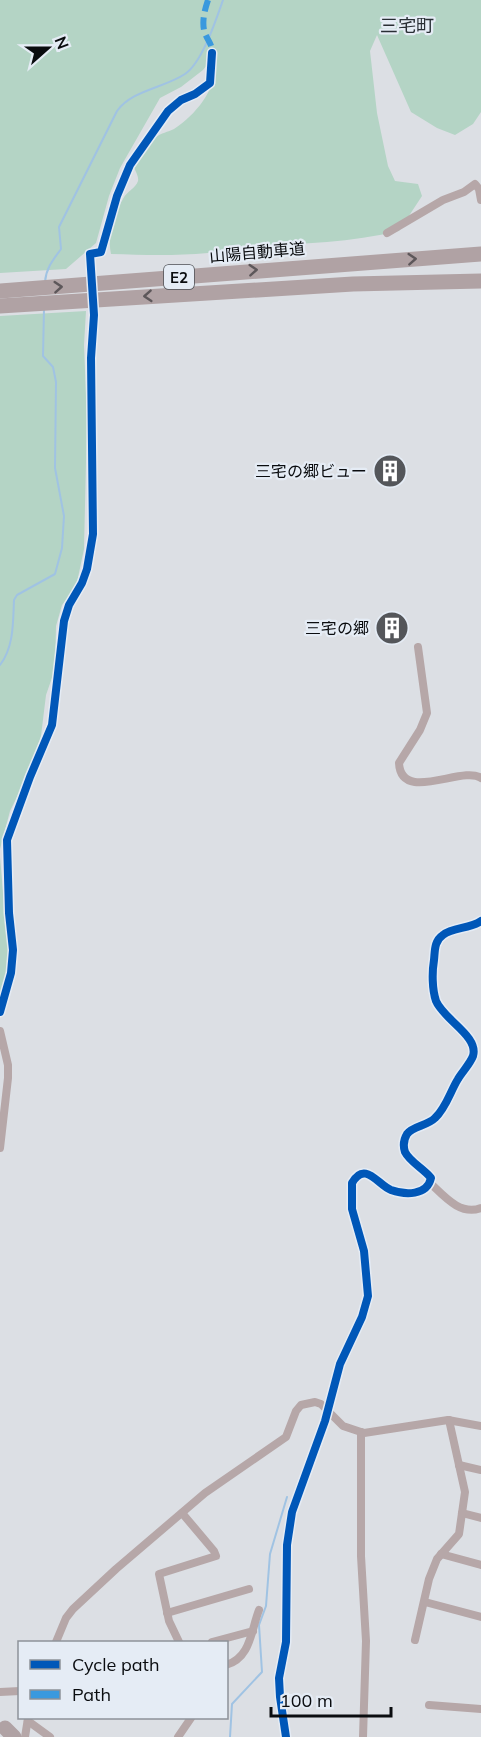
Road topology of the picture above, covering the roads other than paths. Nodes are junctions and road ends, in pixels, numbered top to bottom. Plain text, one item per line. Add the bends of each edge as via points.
1 (212, 53) dead end
2 (481, 200) edge
3 (387, 233) dead end
4 (473, 255) edge
5 (481, 281) edge
6 (0, 291) edge
7 (0, 306) edge
8 (418, 647) dead end
9 (481, 778) edge
10 (481, 921) edge
11 (0, 1012) edge
12 (0, 1031) edge
13 (0, 1148) edge
14 (430, 1183) junction
15 (481, 1208) edge
16 (328, 1410) junction
17 (449, 1420) junction
18 (481, 1426) edge
19 (361, 1432) junction
20 (459, 1465) junction
21 (481, 1470) edge
22 (182, 1513) junction
23 (462, 1513) junction
24 (481, 1518) edge
25 (441, 1554) junction
26 (481, 1565) edge
27 (249, 1589) dead end
28 (425, 1602) junction
29 (259, 1610) dead end
30 (167, 1613) junction
31 (481, 1617) edge
32 (253, 1631) junction
33 (415, 1640) dead end
34 (56, 1641) edge
35 (179, 1641) edge
36 (216, 1641) edge
37 (228, 1664) edge
38 (18, 1691) edge
39 (0, 1692) edge
40 (429, 1705) dead end
41 (481, 1709) edge
42 (28, 1719) edge
43 (190, 1719) edge
44 (25, 1737) edge
45 (50, 1737) edge
46 (178, 1737) edge
47 (286, 1737) edge
48 (363, 1737) edge

1 - 11 street, bridge via 210,83 168,111 130,165 101,252 90,254 94,315 94,516 90,556 64,621 50,734 7,840 13,964
2 - 3 street via 475,184
6 -> 4 highway, 山陽自動車道 / E2
5 -> 7 highway, E2 via 353,284
8 - 9 street via 427,713 399,768 407,778 420,783 472,774
10 - 14 street via 445,933 435,946 436,1001 470,1039 474,1052 441,1111 429,1123 410,1131 406,1138 405,1152 431,1178
12 - 13 street via 8,1071
14 - 15 street via 465,1210
14 - 16 street via 414,1194 392,1190 368,1174 358,1176 352,1183 352,1209 364,1251 368,1296 340,1364
16 - 19 street via 343,1426
16 - 22 street via 315,1402 301,1405 286,1437
16 - 47 street via 292,1512 287,1545 286,1642 279,1678
17 - 18 street
17 - 19 street
17 - 20 street
19 - 48 street via 366,1641
20 - 21 street
20 - 23 street via 465,1492
22 - 30 street via 216,1556 159,1574
22 - 34 street via 73,1609
23 - 24 street
23 - 25 street via 459,1534
25 - 26 street
25 - 28 street via 429,1579
27 - 30 street
28 - 31 street
28 - 33 street
29 - 32 street
30 - 35 street
32 - 36 street
32 - 37 street via 237,1661
38 - 39 street
40 - 41 street
42 - 44 street
42 - 45 street
43 - 46 street

